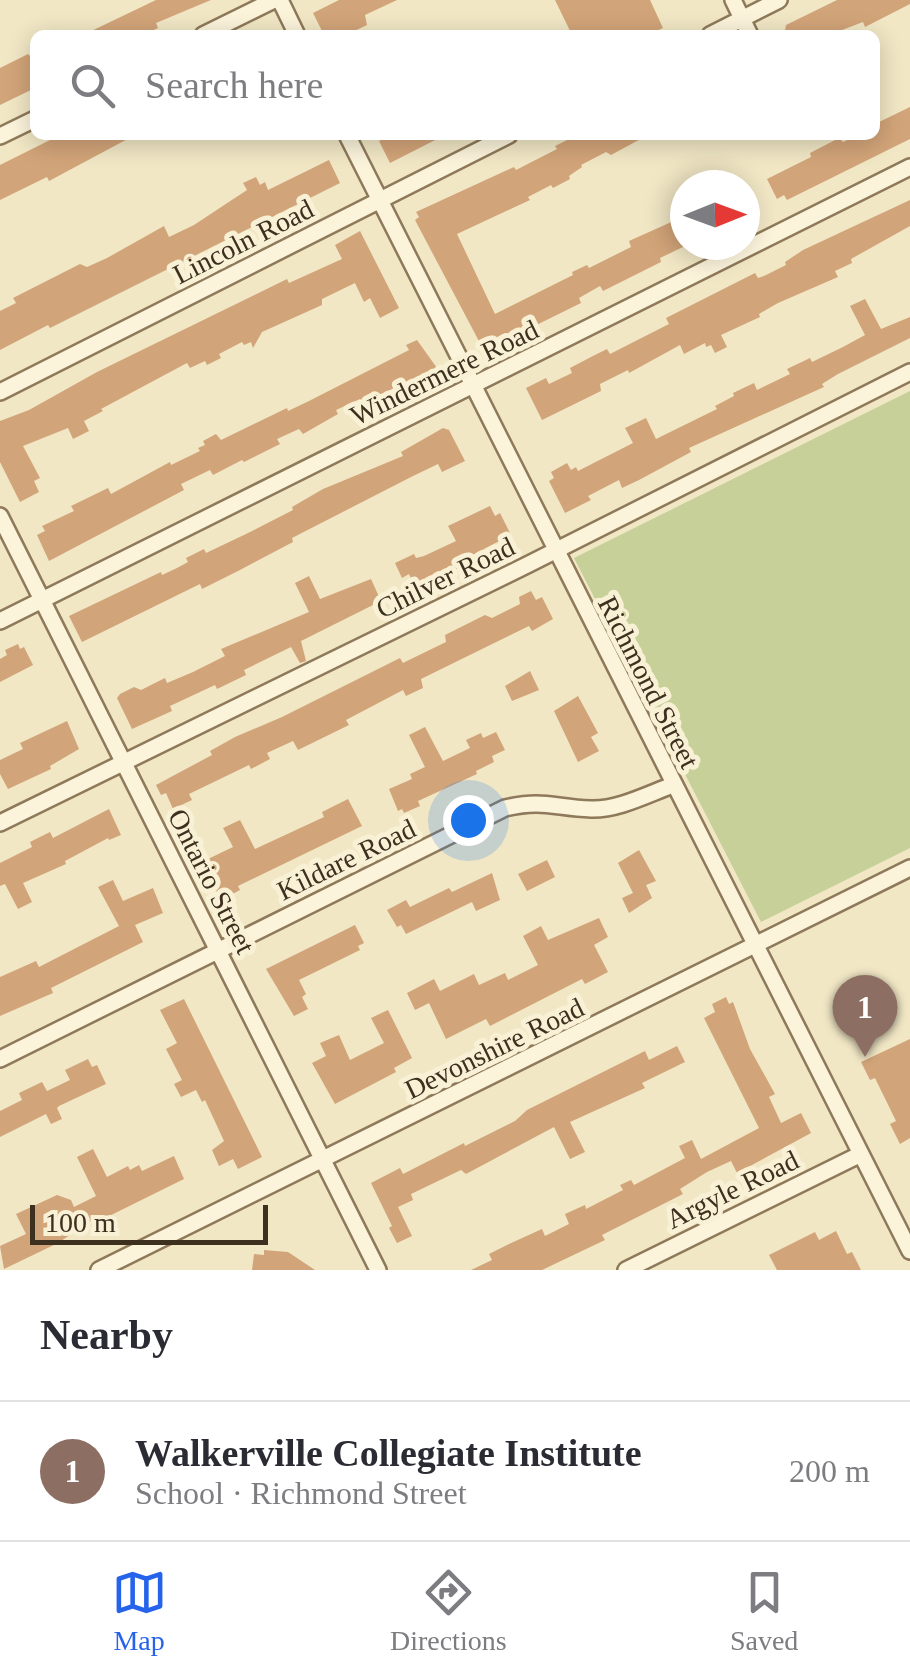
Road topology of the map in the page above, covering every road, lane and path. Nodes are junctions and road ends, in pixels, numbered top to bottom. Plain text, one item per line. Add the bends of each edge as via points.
1 (277, 0) edge
2 (733, 0) edge
3 (779, 0) edge
4 (742, 18) junction
5 (214, 30) edge
6 (294, 30) edge
7 (719, 30) edge
8 (748, 30) edge
9 (30, 121) edge
10 (0, 136) edge
11 (348, 140) edge
12 (500, 140) edge
13 (910, 167) edge
14 (378, 200) junction
15 (910, 372) edge
16 (472, 386) junction
17 (0, 392) edge
18 (0, 516) edge
19 (556, 551) junction
20 (42, 600) junction
21 (0, 621) edge
22 (123, 761) junction
23 (673, 784) junction
24 (0, 823) edge
25 (910, 868) edge
26 (755, 947) junction
27 (218, 950) junction
28 (0, 1059) edge
29 (860, 1154) junction
30 (324, 1160) junction
31 (910, 1251) edge
32 (98, 1270) edge
33 (378, 1270) edge
34 (626, 1270) edge

1 - 5 street
1 - 6 street
2 - 4 street
3 - 4 street
4 - 7 street
4 - 8 street
9 - 10 street
11 - 14 street, Richmond Street
12 - 14 street, Lincoln Road
13 - 16 street, Windermere Road
14 - 16 street, Richmond Street
14 - 17 street, Lincoln Road
15 - 19 street, Chilver Road
16 - 19 street, Richmond Street
16 - 20 street, Windermere Road
18 - 20 street, Ontario Street
19 - 22 street, Chilver Road
19 - 23 street, Richmond Street
20 - 21 street, Windermere Road
20 - 22 street, Ontario Street
22 - 24 street, Chilver Road
22 - 27 street, Ontario Street
23 - 26 street, Richmond Street
23 - 27 street, Kildare Road via 592,810 545,802 505,808
25 - 26 street, Devonshire Road
26 - 29 street, Richmond Street
26 - 30 street, Devonshire Road
27 - 28 street, Kildare Road
27 - 30 street, Ontario Street
29 - 31 street, Richmond Street
29 - 34 street, Argyle Road
30 - 32 street, Devonshire Road
30 - 33 street, Ontario Street

